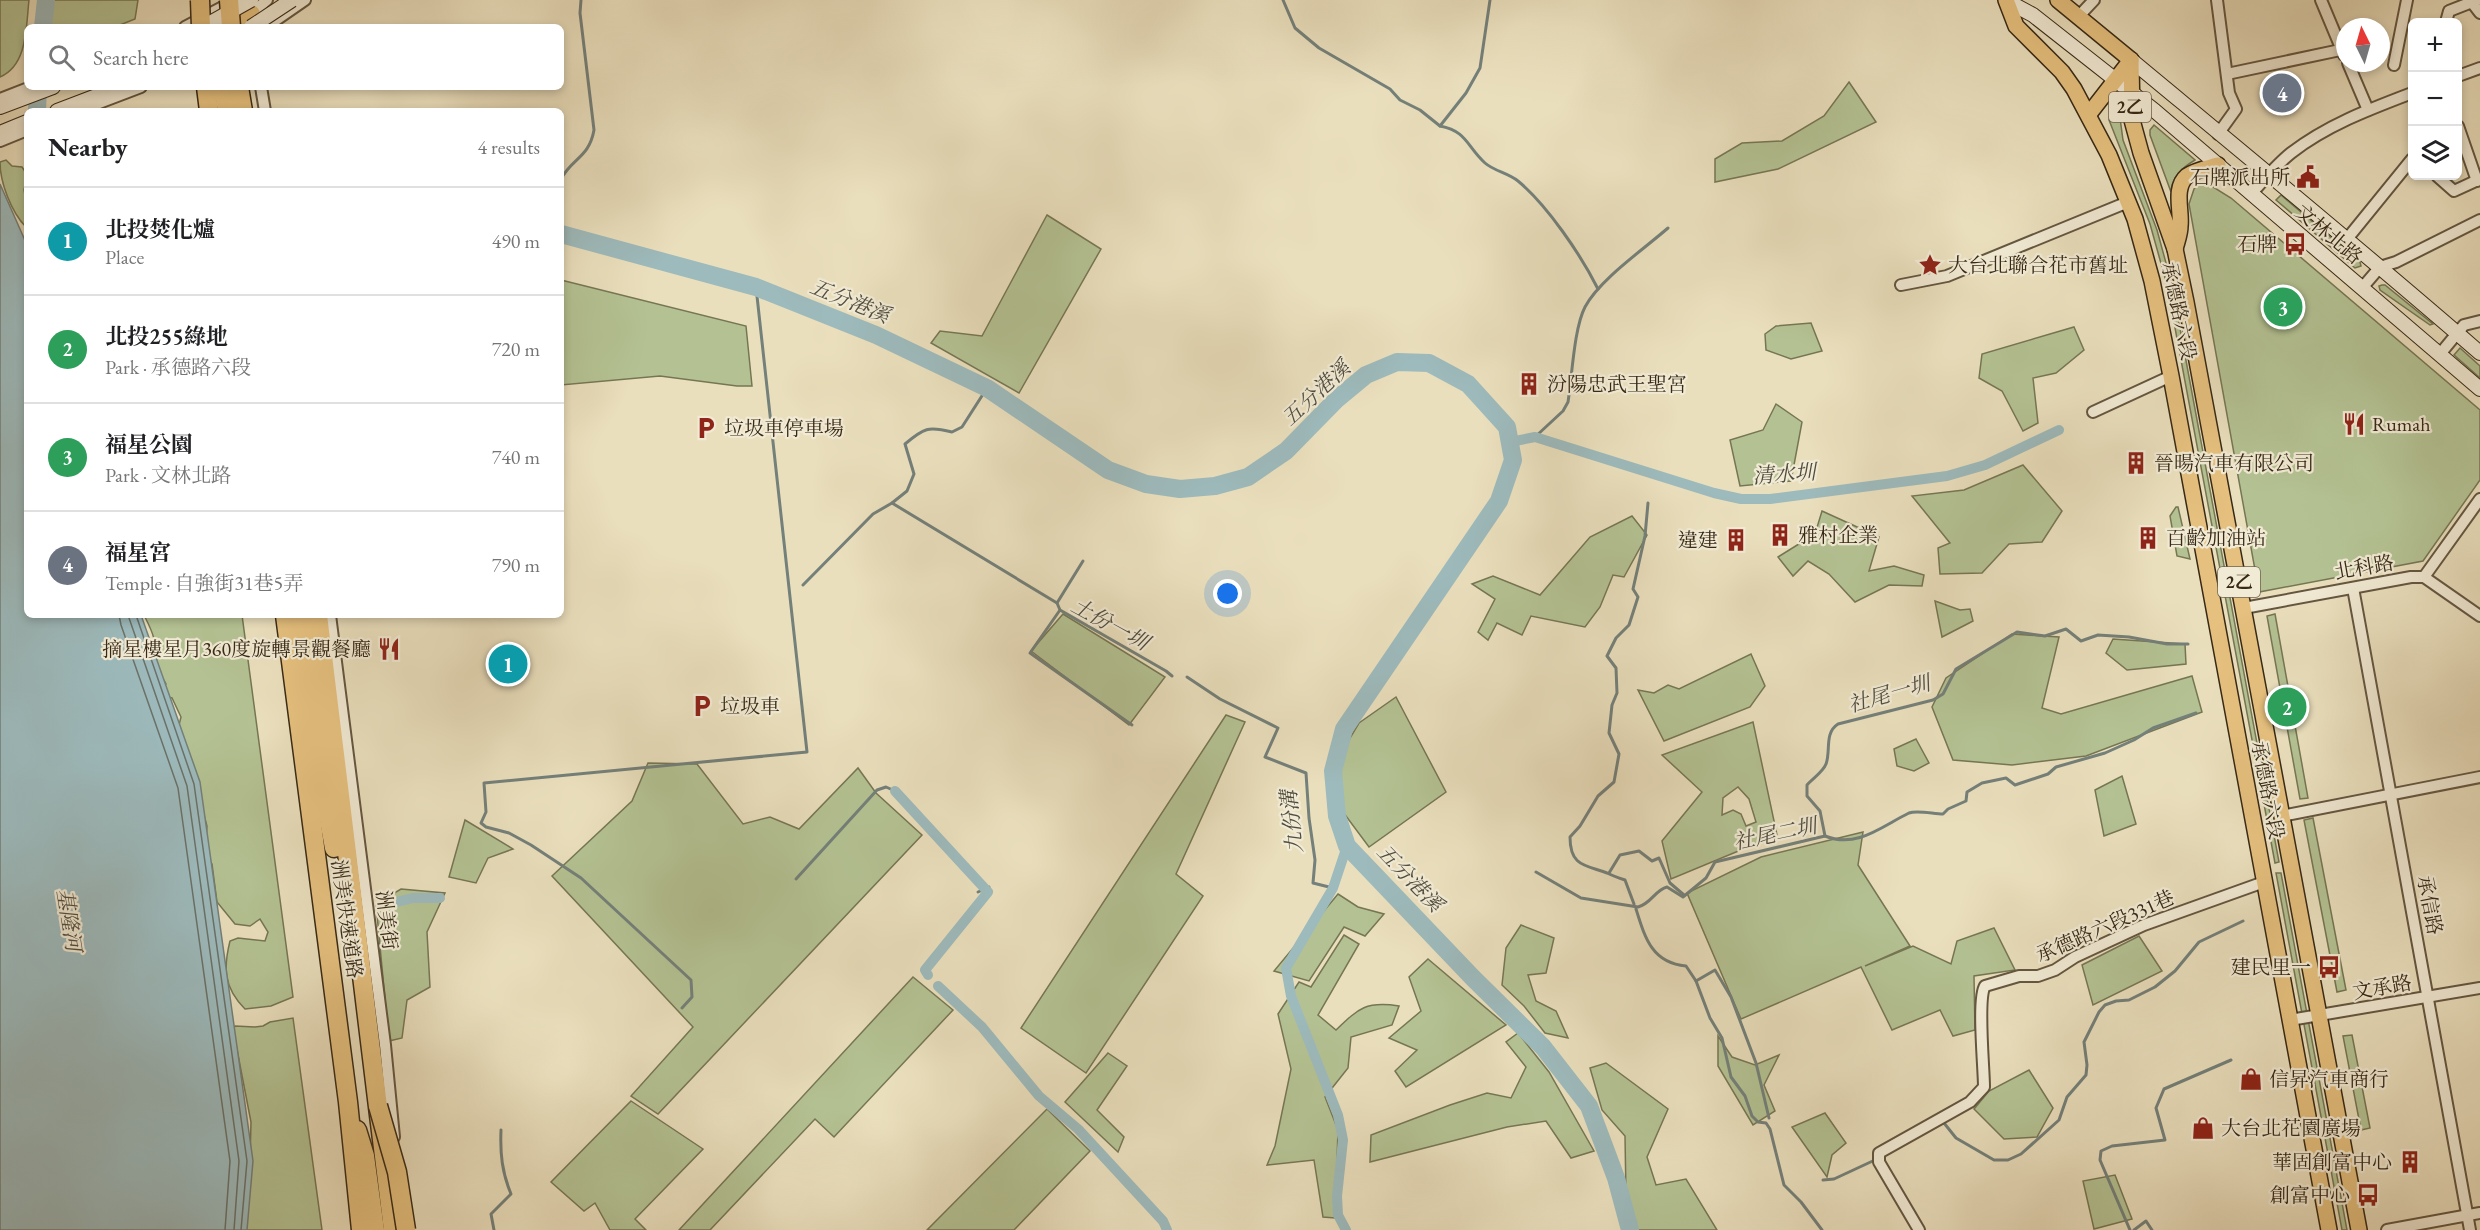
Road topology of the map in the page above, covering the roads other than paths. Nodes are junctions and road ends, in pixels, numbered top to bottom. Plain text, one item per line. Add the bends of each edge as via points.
1 (200, 0) edge
2 (229, 0) edge
3 (235, 0) edge
4 (267, 0) edge
5 (292, 0) edge
6 (303, 0) edge
7 (2058, 0) edge
8 (2094, 0) edge
9 (2217, 0) edge
10 (2320, 0) edge
11 (2408, 0) edge
12 (2007, 1) edge
13 (2473, 1) edge
14 (2480, 14) edge
15 (250, 17) edge
16 (2078, 17) junction
17 (2447, 18) edge
18 (191, 24) edge
19 (202, 24) edge
20 (216, 24) edge
21 (231, 24) edge
22 (270, 24) edge
23 (2336, 35) edge
24 (2336, 54) edge
25 (2131, 60) junction
26 (2394, 65) dead end
27 (2480, 68) edge
28 (2352, 72) edge
29 (2227, 74) junction
30 (2462, 74) edge
31 (2115, 80) junction
32 (24, 90) edge
33 (45, 90) edge
34 (112, 90) edge
35 (133, 90) edge
36 (208, 90) edge
37 (225, 90) edge
38 (236, 90) edge
39 (262, 90) edge
40 (2130, 92) junction
41 (2408, 95) edge
42 (0, 99) edge
43 (0, 107) edge
44 (65, 108) edge
45 (86, 108) edge
46 (224, 108) edge
47 (226, 108) edge
48 (228, 108) edge
49 (264, 108) edge
50 (2368, 110) junction
51 (2089, 114) junction
52 (24, 123) edge
53 (24, 131) edge
54 (0, 133) edge
55 (2218, 134) junction
56 (2462, 139) edge
57 (0, 141) edge
58 (2408, 164) edge
59 (2218, 165) junction
60 (2269, 174) junction
61 (2442, 180) edge
62 (2478, 180) edge
63 (2251, 194) junction
64 (2128, 202) junction
65 (2480, 220) edge
66 (2347, 239) junction
67 (2175, 249) junction
68 (2380, 267) junction
69 (1901, 285) dead end
70 (2362, 288) junction
71 (2480, 321) edge
72 (2458, 334) junction
73 (2480, 353) edge
74 (2440, 354) junction
75 (2171, 376) junction
76 (2480, 389) edge
77 (2092, 412) dead end
78 (2480, 499) edge
79 (2424, 577) junction
80 (2353, 588) junction
81 (2244, 608) junction
82 (2480, 616) edge
83 (285, 618) edge
84 (301, 618) edge
85 (318, 618) edge
86 (330, 618) edge
87 (2480, 777) edge
88 (323, 787) junction
89 (2390, 795) junction
90 (2282, 816) junction
91 (2264, 882) junction
92 (326, 927) junction
93 (361, 966) junction
94 (2480, 988) edge
95 (2429, 997) junction
96 (2319, 1016) junction
97 (2290, 1020) junction
98 (348, 1102) junction
99 (378, 1106) junction
100 (2480, 1213) edge
101 (2468, 1216) junction
102 (361, 1230) edge
103 (375, 1230) edge
104 (393, 1230) edge
105 (405, 1230) edge
106 (1919, 1230) edge
107 (2329, 1230) edge
108 (2359, 1230) edge
109 (2387, 1230) edge
110 (2470, 1230) edge

1 - 19 highway, bridge
2 - 21 highway, bridge
3 - 18 street, bridge
4 - 15 street
5 - 15 main road, bridge
6 - 15 street
6 - 22 street
7 - 16 main road
8 - 16 street
9 - 29 street
10 - 23 street
11 - 26 street
12 - 31 main road, 文林北路 via 2033,15
12 - 51 main road, 承德路六段 / 2乙 via 2016,26 2062,72
13 - 14 street
13 - 17 street via 2449,11
15 - 20 main road, bridge
16 - 25 main road
24 - 29 street
25 - 31 main road
25 - 40 main road, 2乙
25 - 55 main road, 文林北路
27 - 30 street
28 - 50 street
29 - 55 street via 2236,109
31 - 40 main road, 文林北路
31 - 51 main road
32 - 42 street
33 - 43 main road
34 - 44 main road
35 - 45 street
36 - 46 highway
37 - 47 highway
38 - 48 highway
39 - 49 street
40 - 59 main road, 文林北路
40 - 67 main road, 承德路六段 / 2乙 via 2132,120 2141,153
41 - 50 street
50 - 60 street via 2321,132
51 - 64 main road, 承德路六段 / 2乙
52 - 54 main road
53 - 57 street
55 - 60 main road, 文林北路
56 - 62 street
58 - 66 street
59 - 63 main road, 文林北路
59 - 67 main road via 2198,170 2181,184
60 - 63 street
60 - 66 main road, 文林北路
61 - 62 street via 2454,191
63 - 70 main road, 文林北路
64 - 69 street via 1947,276
64 - 75 main road, 承德路六段 / 2乙 via 2152,282
65 - 68 street
66 - 68 main road, 文林北路
67 - 81 main road, 承德路六段 / 2乙
68 - 70 street
68 - 72 main road, 文林北路
70 - 74 main road, 文林北路
71 - 72 street via 2464,326
72 - 73 main road, 文林北路
72 - 74 street
74 - 76 main road, 文林北路
75 - 77 street
75 - 91 main road, 承德路六段 / 2乙
78 - 79 street
79 - 80 street, 北科路
79 - 82 street, 北科路
80 - 81 street, 北科路
80 - 89 street, 承信路
81 - 90 main road, 承德路六段 / 2乙
83 - 92 highway, 洲美快速道路
84 - 88 highway
85 - 93 highway, 洲美快速道路
86 - 105 street, 洲美街
87 - 89 street
88 - 92 highway
88 - 93 highway via 339,886
89 - 90 street
89 - 95 street, 承信路
90 - 96 main road, 承德路六段 / 2乙
91 - 97 main road, 承德路六段 / 2乙
91 - 106 street, 承德路六段331巷 via 2144,925 2055,970 1985,986 1981,1013 1984,1087 1970,1102 1880,1153 1879,1162
92 - 98 highway, 洲美快速道路
93 - 99 highway, 洲美快速道路
94 - 95 street, 文承路
95 - 96 street, 文承路
95 - 101 street, 承信路
96 - 97 street, 文承路
96 - 108 main road, 承德路六段 / 2乙
97 - 107 main road, 承德路六段 / 2乙
98 - 102 highway, 洲美快速道路
98 - 103 highway via 365,1156
99 - 104 highway, 洲美快速道路, bridge
99 - 105 highway, bridge via 398,1172
100 - 101 street
101 - 109 street
101 - 110 street, 承信路

